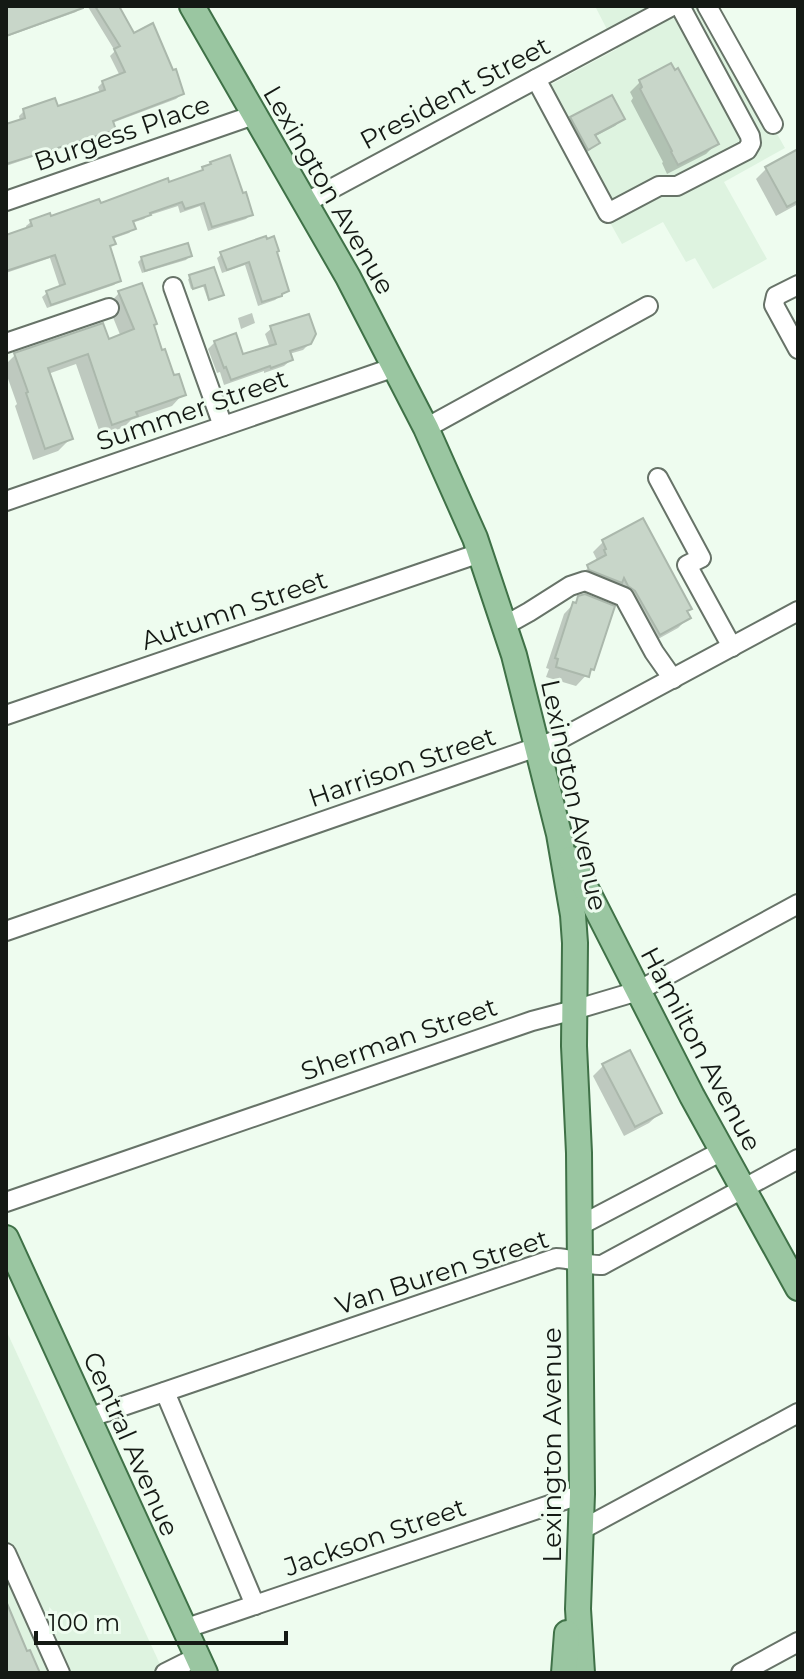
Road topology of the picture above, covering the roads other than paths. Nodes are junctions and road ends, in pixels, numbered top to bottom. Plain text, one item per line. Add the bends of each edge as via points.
1 (192, 6) edge
2 (672, 6) edge
3 (707, 6) edge
4 (536, 79) junction
5 (254, 115) junction
6 (773, 124) dead end
7 (6, 201) edge
8 (305, 203) junction
9 (798, 285) edge
10 (173, 287) dead end
11 (648, 306) dead end
12 (109, 308) dead end
13 (6, 343) edge
14 (798, 349) edge
15 (395, 367) junction
16 (223, 426) junction
17 (426, 428) junction
18 (658, 478) dead end
19 (6, 501) edge
20 (480, 553) junction
21 (798, 611) edge
22 (504, 626) junction
23 (732, 647) junction
24 (673, 679) junction
25 (6, 715) edge
26 (537, 747) junction
27 (559, 834) junction
28 (798, 904) edge
29 (6, 931) edge
30 (638, 991) junction
31 (574, 1010) junction
32 (722, 1151) junction
33 (798, 1159) edge
34 (743, 1189) junction
35 (6, 1202) edge
36 (579, 1226) junction
37 (6, 1238) edge
38 (580, 1262) junction
39 (798, 1288) edge
40 (165, 1392) junction
41 (798, 1413) edge
42 (88, 1418) junction
43 (582, 1494) junction
44 (581, 1530) junction
45 (6, 1553) edge
46 (255, 1605) junction
47 (578, 1609) junction
48 (184, 1629) junction
49 (581, 1640) junction
50 (798, 1642) edge
51 (201, 1665) edge
52 (60, 1673) edge
53 (165, 1673) edge
54 (564, 1673) edge
55 (582, 1673) edge
56 (600, 1673) edge
57 (741, 1673) edge

1 - 5 main road, Lexington Avenue
2 - 4 street, President Street
2 - 4 street via 750,136 747,150 608,213
3 - 6 street
4 - 8 street, President Street
5 - 7 street, Burgess Place
5 - 8 main road, Lexington Avenue
8 - 15 main road, Lexington Avenue
9 - 14 street via 776,296 774,305
10 - 16 street
11 - 17 street
12 - 13 street
15 - 16 street, Summer Street
15 - 17 main road, Lexington Avenue
16 - 19 street, Summer Street
17 - 20 main road, Lexington Avenue
18 - 23 street via 701,558 687,565
20 - 22 main road, Lexington Avenue
20 - 25 street, Autumn Street
21 - 23 street, Harrison Street
22 - 24 street via 585,581 624,597
22 - 26 main road, Lexington Avenue
23 - 24 street, Harrison Street
24 - 26 street, Harrison Street
26 - 27 main road, Lexington Avenue
26 - 29 street, Harrison Street
27 - 30 main road, Hamilton Avenue
27 - 31 main road, Lexington Avenue via 573,915
28 - 30 street, Sherman Street
30 - 31 street, Sherman Street
30 - 32 main road, Hamilton Avenue
31 - 35 street, Sherman Street
31 - 36 main road, Lexington Avenue
32 - 34 main road, Hamilton Avenue
32 - 36 street
33 - 34 street, Van Buren Street
34 - 38 street, Van Buren Street via 602,1265
34 - 39 main road, Hamilton Avenue
36 - 38 main road, Lexington Avenue
37 - 42 main road, Central Avenue
38 - 40 street, Van Buren Street via 558,1258
38 - 43 main road, Lexington Avenue
40 - 42 street, Van Buren Street
40 - 46 street
41 - 44 street
42 - 48 main road, Central Avenue
43 - 44 main road, Lexington Avenue
43 - 46 street, Jackson Street
44 - 47 main road, Lexington Avenue
45 - 52 street
46 - 48 street, Jackson Street
47 - 49 main road, Lexington Avenue
47 - 54 main road via 566,1637
48 - 51 main road, Central Avenue
49 - 55 main road, Lexington Avenue
49 - 56 main road
50 - 57 street
51 - 53 street

